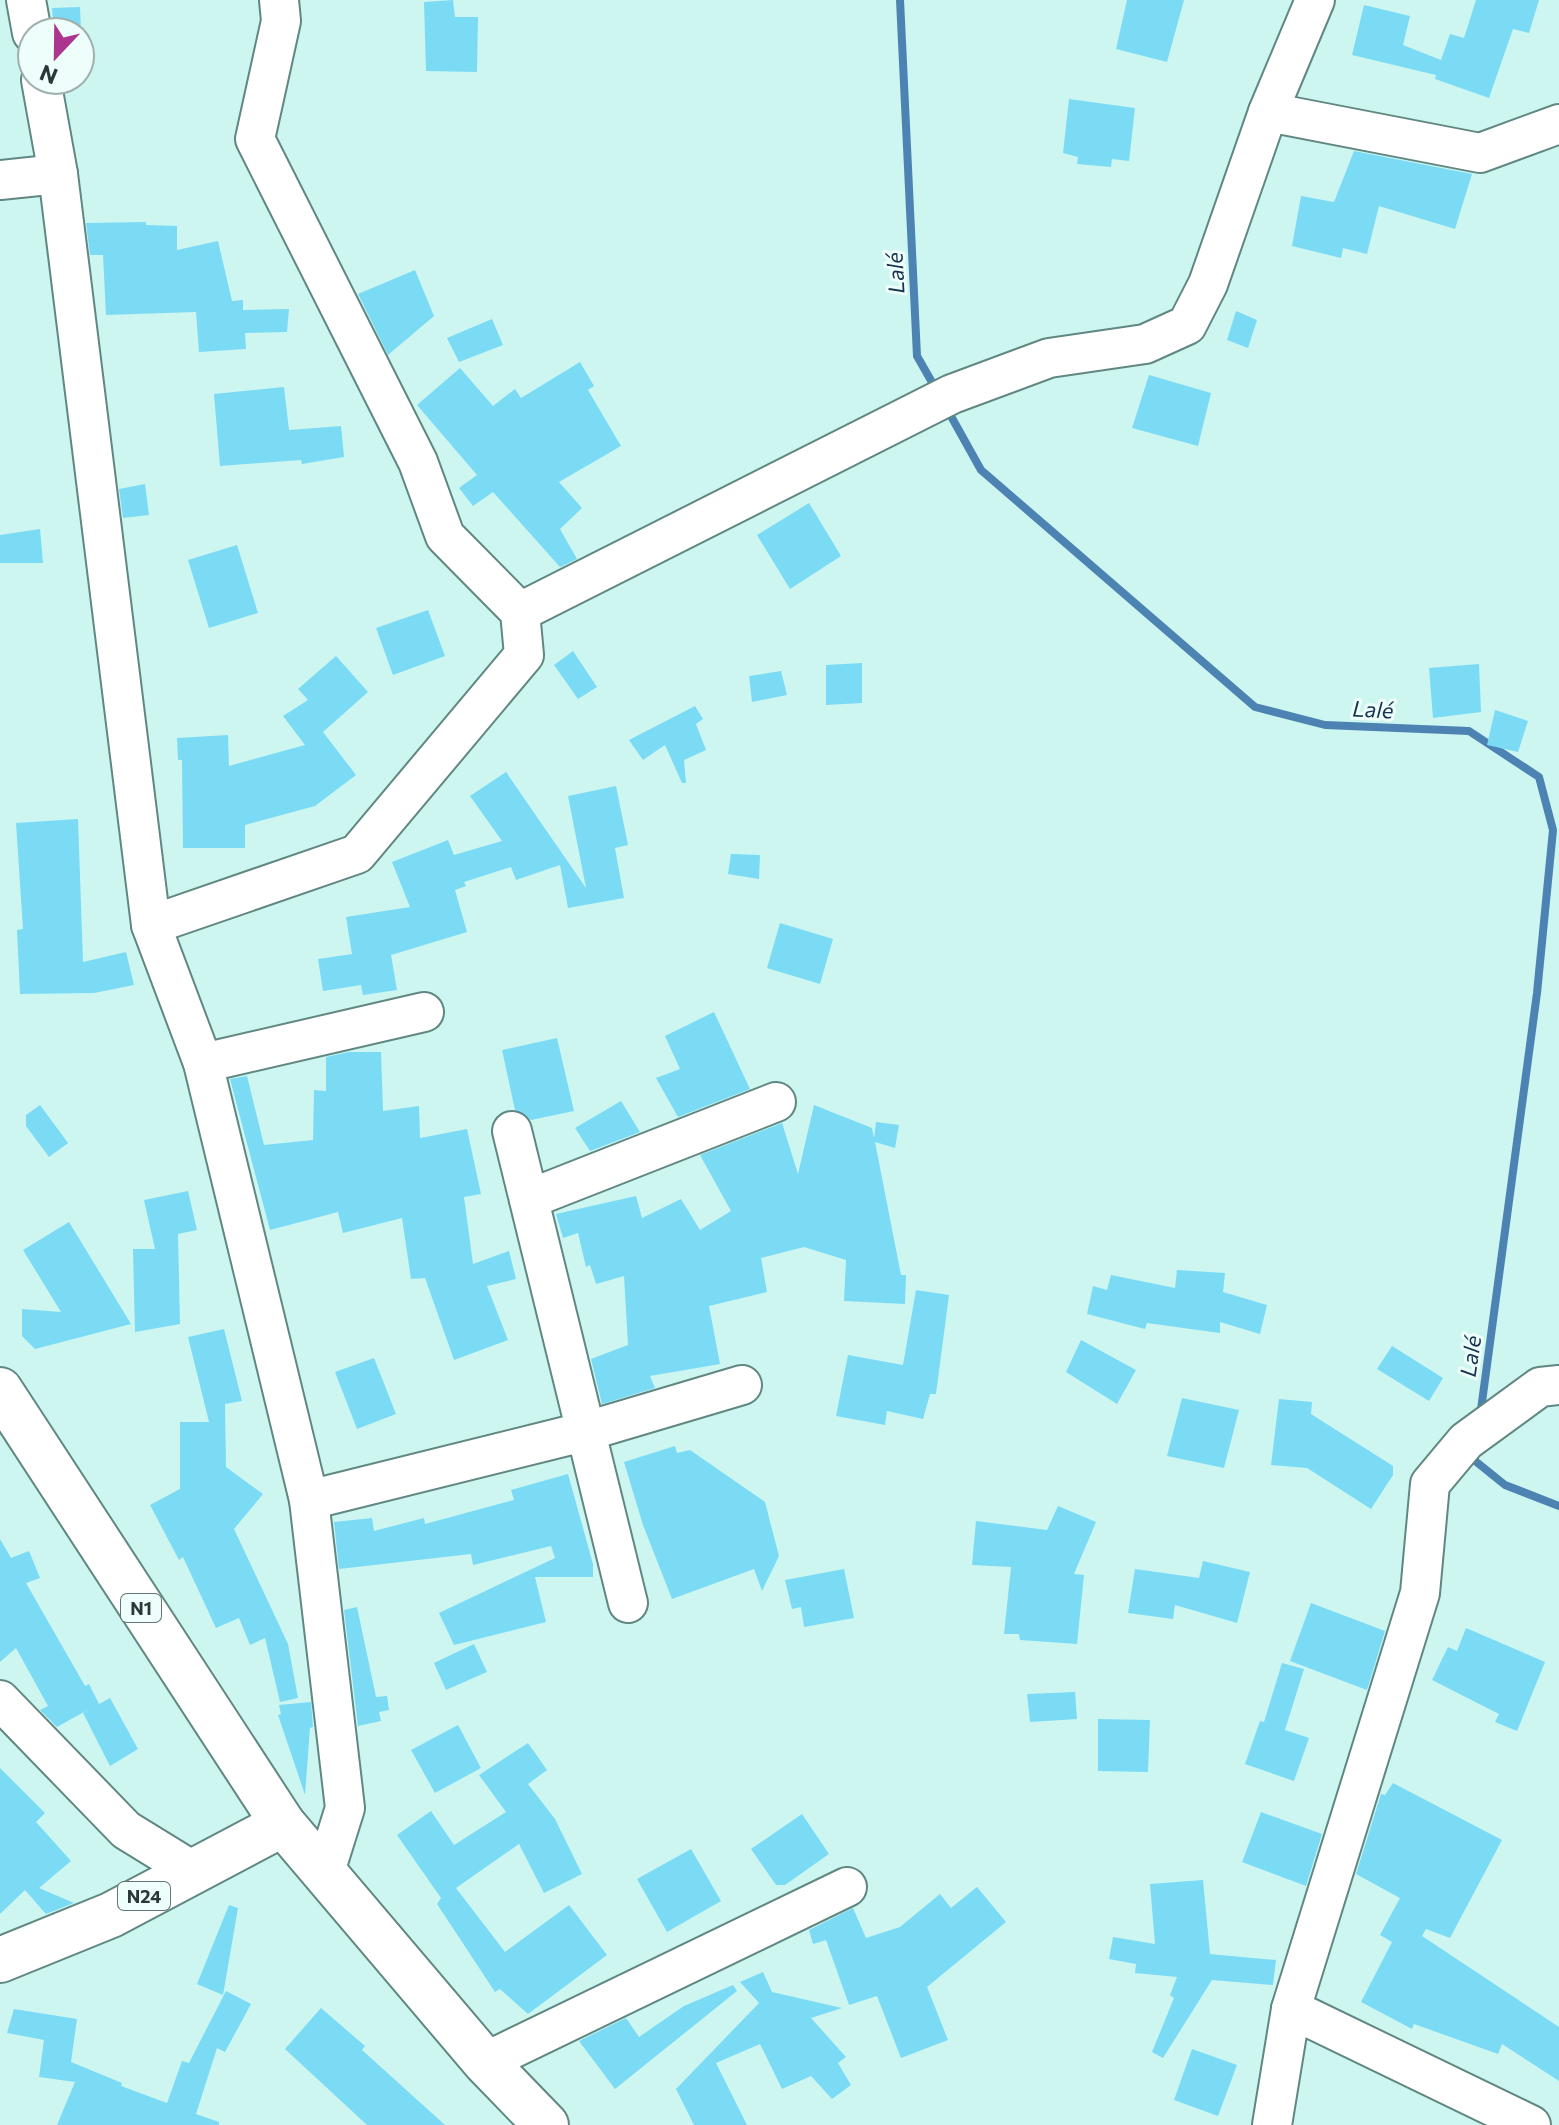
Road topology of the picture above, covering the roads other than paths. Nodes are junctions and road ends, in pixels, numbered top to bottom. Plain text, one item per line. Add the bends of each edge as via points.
1 (279, 0) edge
2 (1315, 0) edge
3 (44, 96) edge
4 (1268, 112) junction
5 (1559, 124) edge
6 (58, 174) junction
7 (0, 180) edge
8 (520, 612) junction
9 (151, 925) junction
10 (424, 1012) dead end
11 (203, 1063) junction
12 (776, 1102) dead end
13 (512, 1131) dead end
14 (529, 1199) junction
15 (742, 1385) dead end
16 (1559, 1385) edge
17 (0, 1390) edge
18 (587, 1431) junction
19 (309, 1500) junction
20 (628, 1603) dead end
21 (0, 1700) edge
22 (283, 1824) junction
23 (191, 1870) junction
24 (324, 1875) junction
25 (847, 1887) dead end
26 (0, 1960) edge
27 (1291, 2009) junction
28 (485, 2062) junction
29 (546, 2125) edge
30 (1272, 2125) edge
31 (1531, 2125) edge

1 - 8 street via 281,21 255,139 418,462 445,536
2 - 4 street
3 - 6 street
4 - 5 street via 1480,153
4 - 8 street via 1208,284 1187,325 1145,344 1049,358 940,400
6 - 7 street
6 - 9 street
8 - 9 street via 524,655 357,854
9 - 11 street
10 - 11 street
11 - 19 street
12 - 14 street
13 - 14 street
14 - 18 street
15 - 18 street
16 - 27 street via 1540,1387 1478,1432 1430,1484 1420,1593
17 - 22 main road, N1
18 - 19 street
18 - 20 street
19 - 24 street via 345,1808
21 - 23 street via 126,1830
22 - 23 main road, N24
22 - 24 main road, N1
23 - 26 main road, N24 via 111,1915
24 - 28 main road, N1
25 - 28 street
27 - 30 street
27 - 31 street
28 - 29 main road, N1

